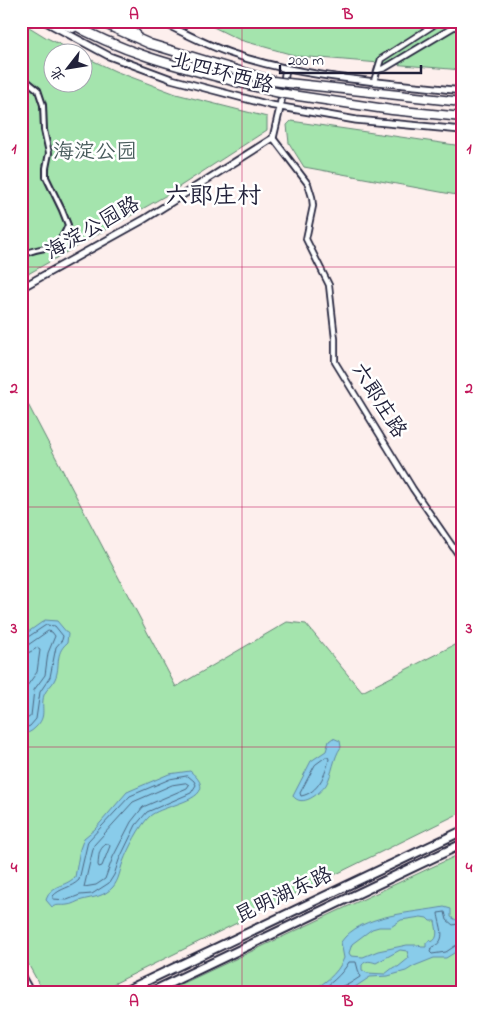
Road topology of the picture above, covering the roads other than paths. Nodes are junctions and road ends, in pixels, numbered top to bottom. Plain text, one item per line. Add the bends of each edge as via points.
1 (44, 21) edge
2 (53, 21) edge
3 (67, 21) edge
4 (98, 21) edge
5 (118, 21) edge
6 (160, 21) edge
7 (428, 21) edge
8 (440, 21) edge
9 (462, 22) edge
10 (432, 26) junction
11 (85, 32) junction
12 (150, 44) junction
13 (286, 68) junction
14 (378, 70) junction
15 (21, 76) edge
16 (374, 81) junction
17 (462, 91) edge
18 (462, 102) edge
19 (280, 108) junction
20 (462, 117) edge
21 (462, 130) edge
22 (273, 138) junction
23 (21, 256) edge
24 (21, 288) edge
25 (462, 560) edge
26 (462, 831) edge
27 (462, 844) edge
28 (21, 975) edge
29 (31, 993) edge
30 (121, 993) edge
31 (149, 993) edge

1 - 19 street, 北四环西路 via 109,56 172,79
2 - 11 highway
3 - 11 highway, 北四环西路
4 - 12 highway, 北四环西路
5 - 12 highway
6 - 13 street, 北四环西路 via 233,54
7 - 10 street
8 - 10 street
9 - 14 street
10 - 14 street via 381,59
11 - 20 highway, 北四环西路, bridge via 145,57 271,91 392,110
12 - 18 highway, 北四环西路, bridge via 273,81
13 - 16 street, 北四环西路
13 - 19 street
14 - 16 street
15 - 23 street via 38,90 43,105 44,130 50,152 46,177 68,225 59,242 50,248 33,249
16 - 17 street, 北四环西路
19 - 21 street, 北四环西路 via 356,120
19 - 22 street
22 - 24 street, 海淀公园路 via 143,220
22 - 25 street, 六郎庄路 via 308,184 312,197 306,239 329,285 336,339 335,362
26 - 30 main road, 昆明湖东路
27 - 31 main road, 昆明湖东路
28 - 29 street

